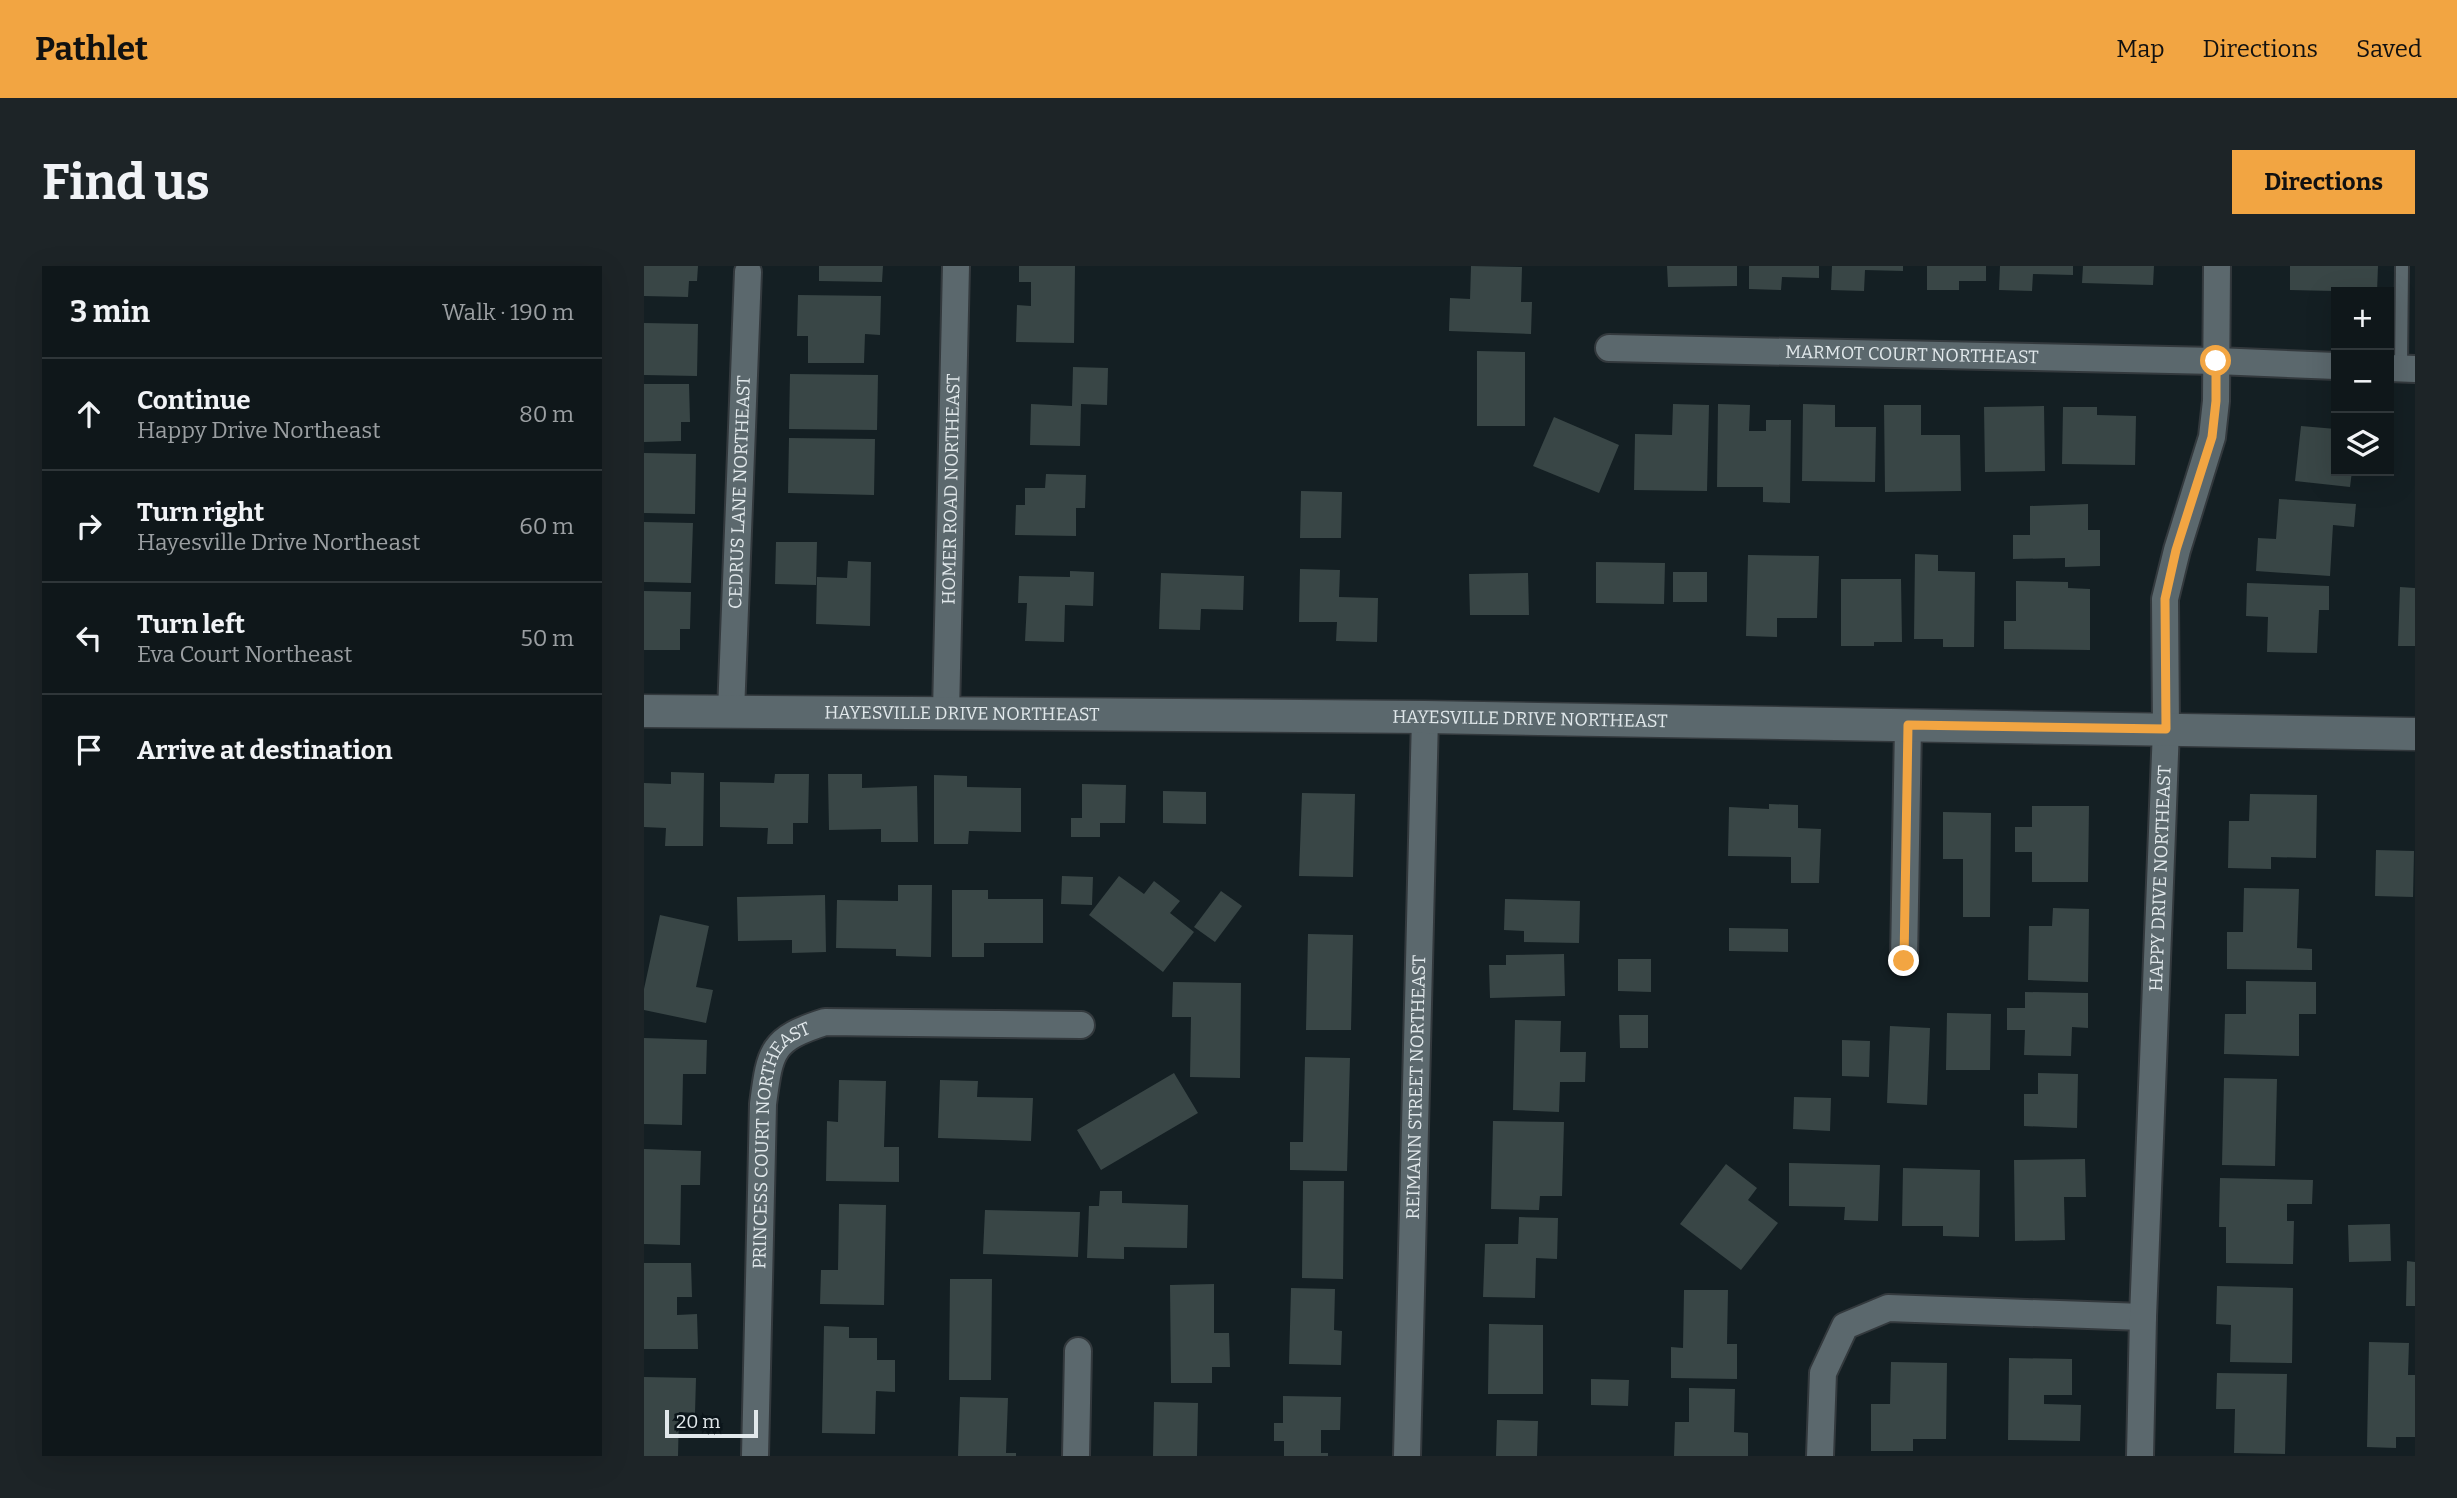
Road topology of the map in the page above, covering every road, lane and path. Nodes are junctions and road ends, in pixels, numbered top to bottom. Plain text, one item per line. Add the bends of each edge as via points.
1 (956, 266) edge
2 (2217, 266) edge
3 (2402, 266) edge
4 (748, 272) dead end
5 (1609, 348) dead end
6 (2216, 361) junction
7 (2331, 366) edge
8 (2402, 369) edge
9 (644, 711) edge
10 (730, 712) junction
11 (946, 713) junction
12 (1425, 717) junction
13 (1908, 725) junction
14 (2166, 729) junction
15 (2415, 734) edge
16 (1904, 961) dead end
17 (1081, 1025) dead end
18 (2143, 1317) junction
19 (1079, 1351) dead end
20 (755, 1456) edge
21 (1076, 1456) edge
22 (1407, 1456) edge
23 (1820, 1456) edge
24 (2140, 1456) edge

1 - 11 street, HOMER ROAD NORTHEAST
2 - 6 street, HAPPY DRIVE NORTHEAST
3 - 8 lane
4 - 10 street, CEDRUS LANE NORTHEAST
5 - 6 street, MARMOT COURT NORTHEAST
6 - 7 street, MARMOT COURT NORTHEAST
6 - 14 street, HAPPY DRIVE NORTHEAST via 2212,437 2165,599
9 - 10 street, HAYESVILLE DRIVE NORTHEAST
10 - 11 street, HAYESVILLE DRIVE NORTHEAST
11 - 12 street, HAYESVILLE DRIVE NORTHEAST
12 - 13 street, HAYESVILLE DRIVE NORTHEAST
12 - 22 street, REIMANN STREET NORTHEAST
13 - 14 street, HAYESVILLE DRIVE NORTHEAST
13 - 16 street
14 - 15 street, HAYESVILLE DRIVE NORTHEAST
14 - 18 street, HAPPY DRIVE NORTHEAST
17 - 20 street, PRINCESS COURT NORTHEAST via 825,1023 795,1032 776,1049 768,1066 763,1104
18 - 23 street via 1888,1308 1845,1326 1823,1373
18 - 24 street, HAPPY DRIVE NORTHEAST
19 - 21 street

